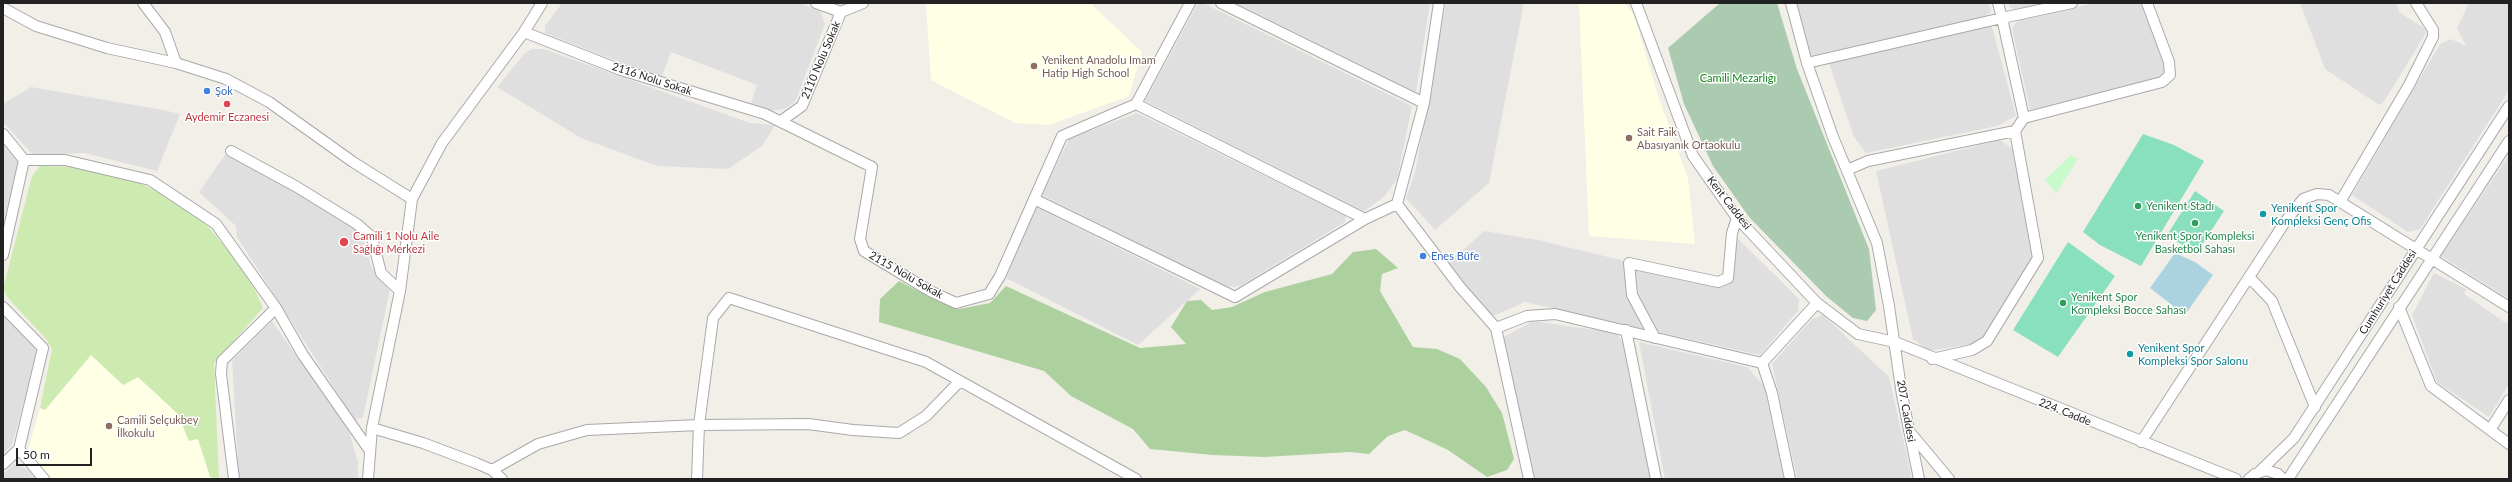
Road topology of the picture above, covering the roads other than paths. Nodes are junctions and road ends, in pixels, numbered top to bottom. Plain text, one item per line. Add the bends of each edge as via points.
1 (143, 3) edge
2 (542, 3) edge
3 (816, 3) edge
4 (863, 3) edge
5 (1190, 3) edge
6 (1221, 3) edge
7 (1439, 3) edge
8 (1636, 3) edge
9 (1791, 3) edge
10 (1998, 3) edge
11 (2072, 3) edge
12 (2147, 3) edge
13 (2416, 3) edge
14 (3, 8) edge
15 (841, 12) junction
16 (2002, 18) junction
17 (524, 32) junction
18 (176, 63) junction
19 (1807, 63) junction
20 (1424, 103) junction
21 (1136, 104) junction
22 (2509, 106) edge
23 (2024, 118) junction
24 (781, 121) junction
25 (2015, 131) junction
26 (3, 134) edge
27 (2509, 141) edge
28 (231, 151) dead end
29 (24, 160) junction
30 (1847, 170) junction
31 (412, 199) junction
32 (1034, 199) junction
33 (2340, 202) junction
34 (1397, 204) junction
35 (1737, 218) junction
36 (1365, 219) junction
37 (2414, 249) junction
38 (3, 255) edge
39 (2431, 258) junction
40 (2250, 278) junction
41 (400, 292) junction
42 (1817, 303) junction
43 (3, 307) edge
44 (2399, 307) junction
45 (2509, 307) edge
46 (276, 308) junction
47 (1496, 328) junction
48 (1626, 330) junction
49 (1655, 338) junction
50 (1895, 342) junction
51 (1932, 359) junction
52 (1762, 363) junction
53 (960, 381) junction
54 (2509, 400) edge
55 (2314, 407) junction
56 (699, 425) junction
57 (372, 428) junction
58 (1908, 430) junction
59 (2490, 430) junction
60 (2142, 442) junction
61 (2509, 444) edge
62 (19, 449) junction
63 (370, 451) junction
64 (3, 464) edge
65 (492, 470) junction
66 (2260, 471) junction
67 (44, 479) edge
68 (234, 479) edge
69 (368, 479) edge
70 (502, 479) edge
71 (697, 479) edge
72 (1136, 479) edge
73 (1529, 479) edge
74 (1656, 479) edge
75 (1790, 479) edge
76 (1919, 479) edge
77 (1949, 479) edge
78 (2236, 479) edge
79 (2249, 479) edge
80 (2283, 479) edge
81 (2288, 479) edge

1 - 18 street via 165,32
2 - 17 street
3 - 15 street
4 - 15 street, 2110 Nolu Sokak
5 - 21 street
6 - 20 street
7 - 20 street
8 - 35 street, Kent Caddesi via 1693,156
9 - 19 street, 207. Caddesi
10 - 16 street
11 - 16 street
12 - 23 street via 2169,62 2170,75 2162,82
13 - 33 street via 2433,30 2433,37
14 - 18 street via 43,28 108,48
15 - 24 street, 2110 Nolu Sokak via 802,106
16 - 19 street
16 - 23 street
17 - 24 street, 2116 Nolu Sokak via 621,70
17 - 31 street via 442,143
18 - 31 street via 226,79 269,102 353,162
19 - 30 street, 207. Caddesi
20 - 34 street
21 - 32 street via 1062,136
21 - 36 street
22 - 37 street, Cumhuriyet Caddesi
23 - 25 street
24 - 32 street, 2115 Nolu Sokak via 872,167 860,239 864,251 930,291 956,303 990,294
25 - 30 street via 1868,161
25 - 51 street via 2038,258 1987,341 1972,350
26 - 29 street
27 - 39 street, Cumhuriyet Caddesi
28 - 41 street via 297,187 372,237 381,273
29 - 38 street
29 - 46 street via 65,160 150,180 216,224
30 - 50 street, 207. Caddesi via 1877,243
31 - 41 street
32 - 36 street via 1235,297
33 - 37 street
33 - 40 street via 2329,195 2317,194 2303,199 2285,222
34 - 36 street
34 - 47 street via 1460,287
35 - 42 street, Kent Caddesi
35 - 49 street via 1732,233 1728,278 1718,282 1629,263 1632,295
37 - 39 street
37 - 55 street, Cumhuriyet Caddesi
39 - 44 street, Cumhuriyet Caddesi
39 - 45 street
40 - 55 street via 2272,301
40 - 60 street
41 - 57 street
42 - 50 street, Kent Caddesi via 1858,334
42 - 52 street
43 - 62 street via 43,348
44 - 59 street via 2431,386
44 - 81 street, Cumhuriyet Caddesi
46 - 63 street via 303,355
46 - 68 street via 222,361 221,374
47 - 48 street via 1527,316 1555,314
47 - 73 street
48 - 49 street
48 - 74 street
49 - 52 street
50 - 51 street, 224. Cadde
50 - 58 street, 207. Caddesi
51 - 60 street, 224. Cadde
52 - 75 street via 1772,393
53 - 56 street via 926,416 899,433 808,424
53 - 56 street via 926,362 729,298 713,318
53 - 72 street
54 - 59 street
55 - 66 street, Cumhuriyet Caddesi via 2294,438
56 - 65 street via 587,430 538,444
56 - 71 street
57 - 63 street
57 - 65 street via 423,443
58 - 76 street, 207. Caddesi
58 - 77 street
59 - 61 street
60 - 78 street, 224. Cadde
62 - 64 street
62 - 67 street
63 - 69 street
65 - 70 street
66 - 79 street, Cumhuriyet Caddesi
66 - 80 street via 2272,471

